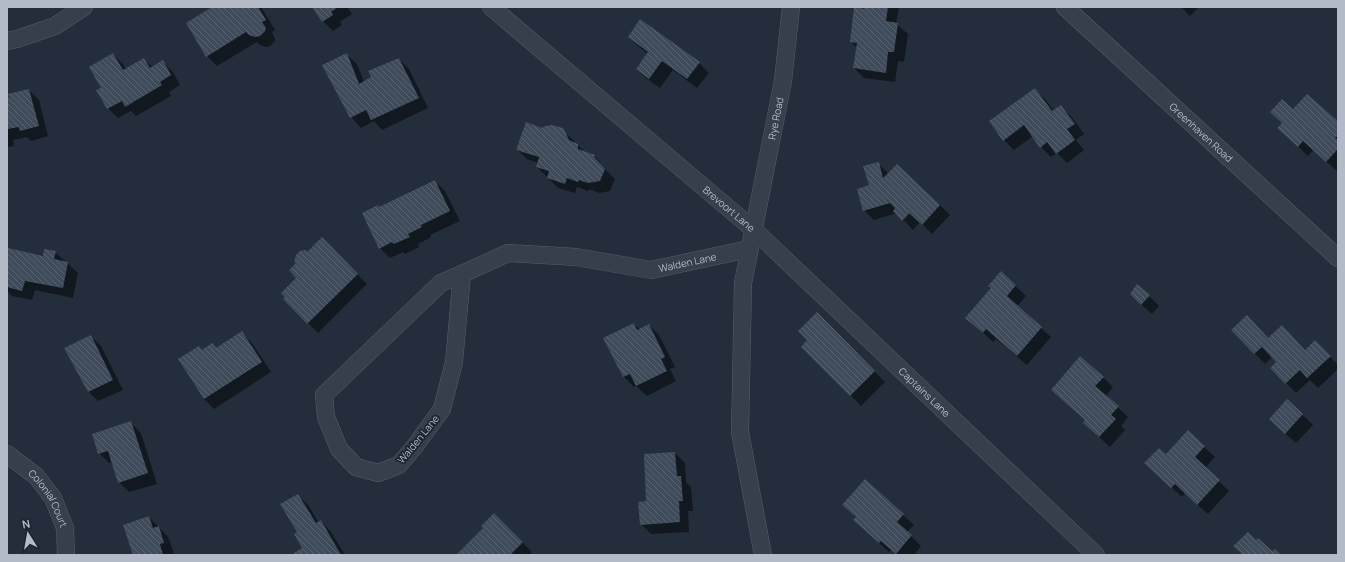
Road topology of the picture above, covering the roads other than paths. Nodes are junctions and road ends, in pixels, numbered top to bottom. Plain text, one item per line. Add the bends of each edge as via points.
1 (84, 7) edge
2 (491, 7) edge
3 (791, 7) edge
4 (1065, 7) edge
5 (7, 41) edge
6 (753, 229) junction
7 (749, 250) junction
8 (1338, 258) edge
9 (462, 274) junction
10 (7, 454) edge
11 (66, 555) edge
12 (763, 555) edge
13 (1096, 555) edge

1 - 5 street via 55,26
2 - 6 street, Brevoort Lane
3 - 6 street, Rye Road via 783,81
4 - 8 street, Greenhaven Road
6 - 7 street, Brevoort Lane
6 - 13 street, Captains Lane
7 - 9 street, Walden Lane via 651,270 576,257 508,253
7 - 12 street, Brevoort Lane via 743,283 740,432
9 - 9 street, Walden Lane via 441,283 324,395 326,417 338,449 356,467 378,473 399,465 442,409 454,362
10 - 11 street, Colonial Court via 36,476 53,498 64,528

